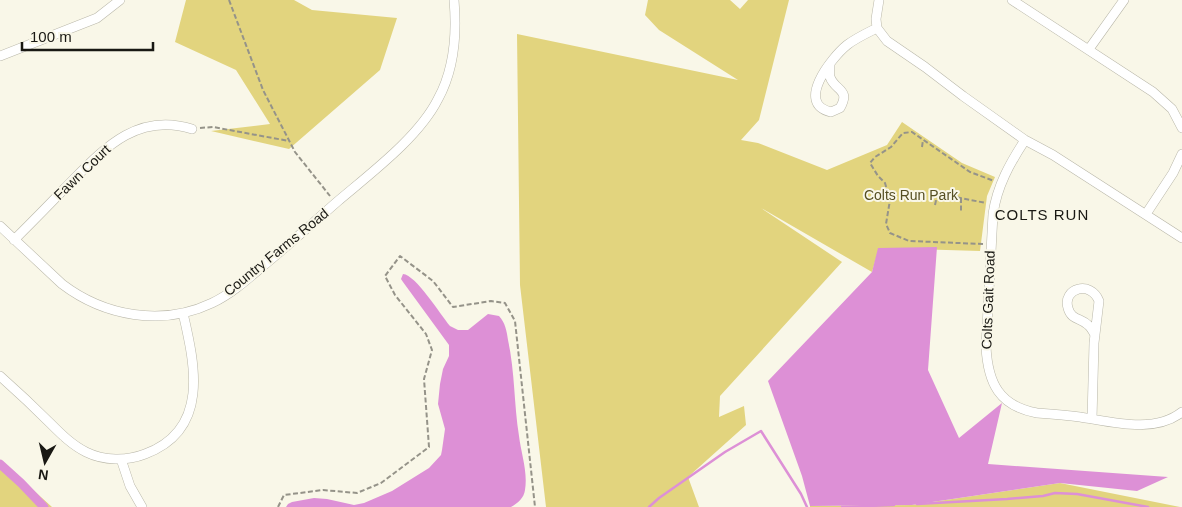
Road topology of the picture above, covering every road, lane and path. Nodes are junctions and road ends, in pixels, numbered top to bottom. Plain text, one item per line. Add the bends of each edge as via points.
1 (120, 0) edge
2 (229, 0) edge
3 (454, 0) edge
4 (879, 0) edge
5 (1012, 0) edge
6 (1124, 0) edge
7 (877, 28) junction
8 (1088, 49) junction
9 (0, 56) edge
10 (830, 64) junction
11 (1182, 128) edge
12 (192, 129) joint
13 (923, 139) junction
14 (1025, 140) junction
15 (289, 141) junction
16 (922, 147) dead end
17 (1182, 154) edge
18 (1001, 183) junction
19 (330, 196) dead end
20 (961, 198) junction
21 (935, 205) dead end
22 (994, 205) junction
23 (961, 211) dead end
24 (1146, 214) junction
25 (0, 226) edge
26 (1182, 238) edge
27 (14, 240) junction
28 (990, 244) junction
29 (183, 313) junction
30 (1095, 335) junction
31 (0, 376) edge
32 (1182, 412) edge
33 (1092, 419) junction
34 (121, 459) junction
35 (142, 507) edge
36 (278, 507) edge
37 (535, 507) edge

1 - 9 street via 97,18
2 - 15 path via 264,90
3 - 29 street, Country Farms Road via 456,33 452,59 439,98 424,122 405,143 246,280 212,303
4 - 7 street
5 - 8 street
6 - 8 street
7 - 10 street via 848,44
7 - 14 street via 892,45 926,66
8 - 11 street via 1164,100
10 - 10 street via 815,93 816,104 831,112 840,108 844,98 841,88 831,77
12 - 15 path via 213,127
12 - 27 street, Fawn Court via 180,125 146,126 123,136 102,151
13 - 16 path
13 - 18 path via 970,172
13 - 28 path via 906,132 870,163 886,183 890,200 887,229 909,242
14 - 18 street, Colts Gait Road
14 - 24 street
15 - 19 path
17 - 24 street
18 - 22 street, Colts Gait Road
20 - 21 path via 940,194
20 - 22 path
20 - 23 path
22 - 28 street, Colts Gait Road
24 - 26 street
25 - 27 street, Country Farms Road
27 - 29 street, Country Farms Road via 72,292 96,305 134,315
28 - 33 street, Colts Gait Road via 986,358 997,390 1007,402 1025,411
29 - 34 street via 194,371 194,395 187,418 164,445 142,456
30 - 30 street via 1099,301 1094,292 1084,288 1074,291 1068,300 1068,311 1088,324
30 - 33 street
31 - 34 street via 76,446 97,456
32 - 33 street, Colts Gait Road via 1174,419 1151,424
34 - 35 street via 130,486
36 - 37 path via 284,495 323,490 357,493 381,483 429,447 424,379 432,350 426,334 395,295 385,276 400,256 433,281 453,307 491,302 505,304 515,321

